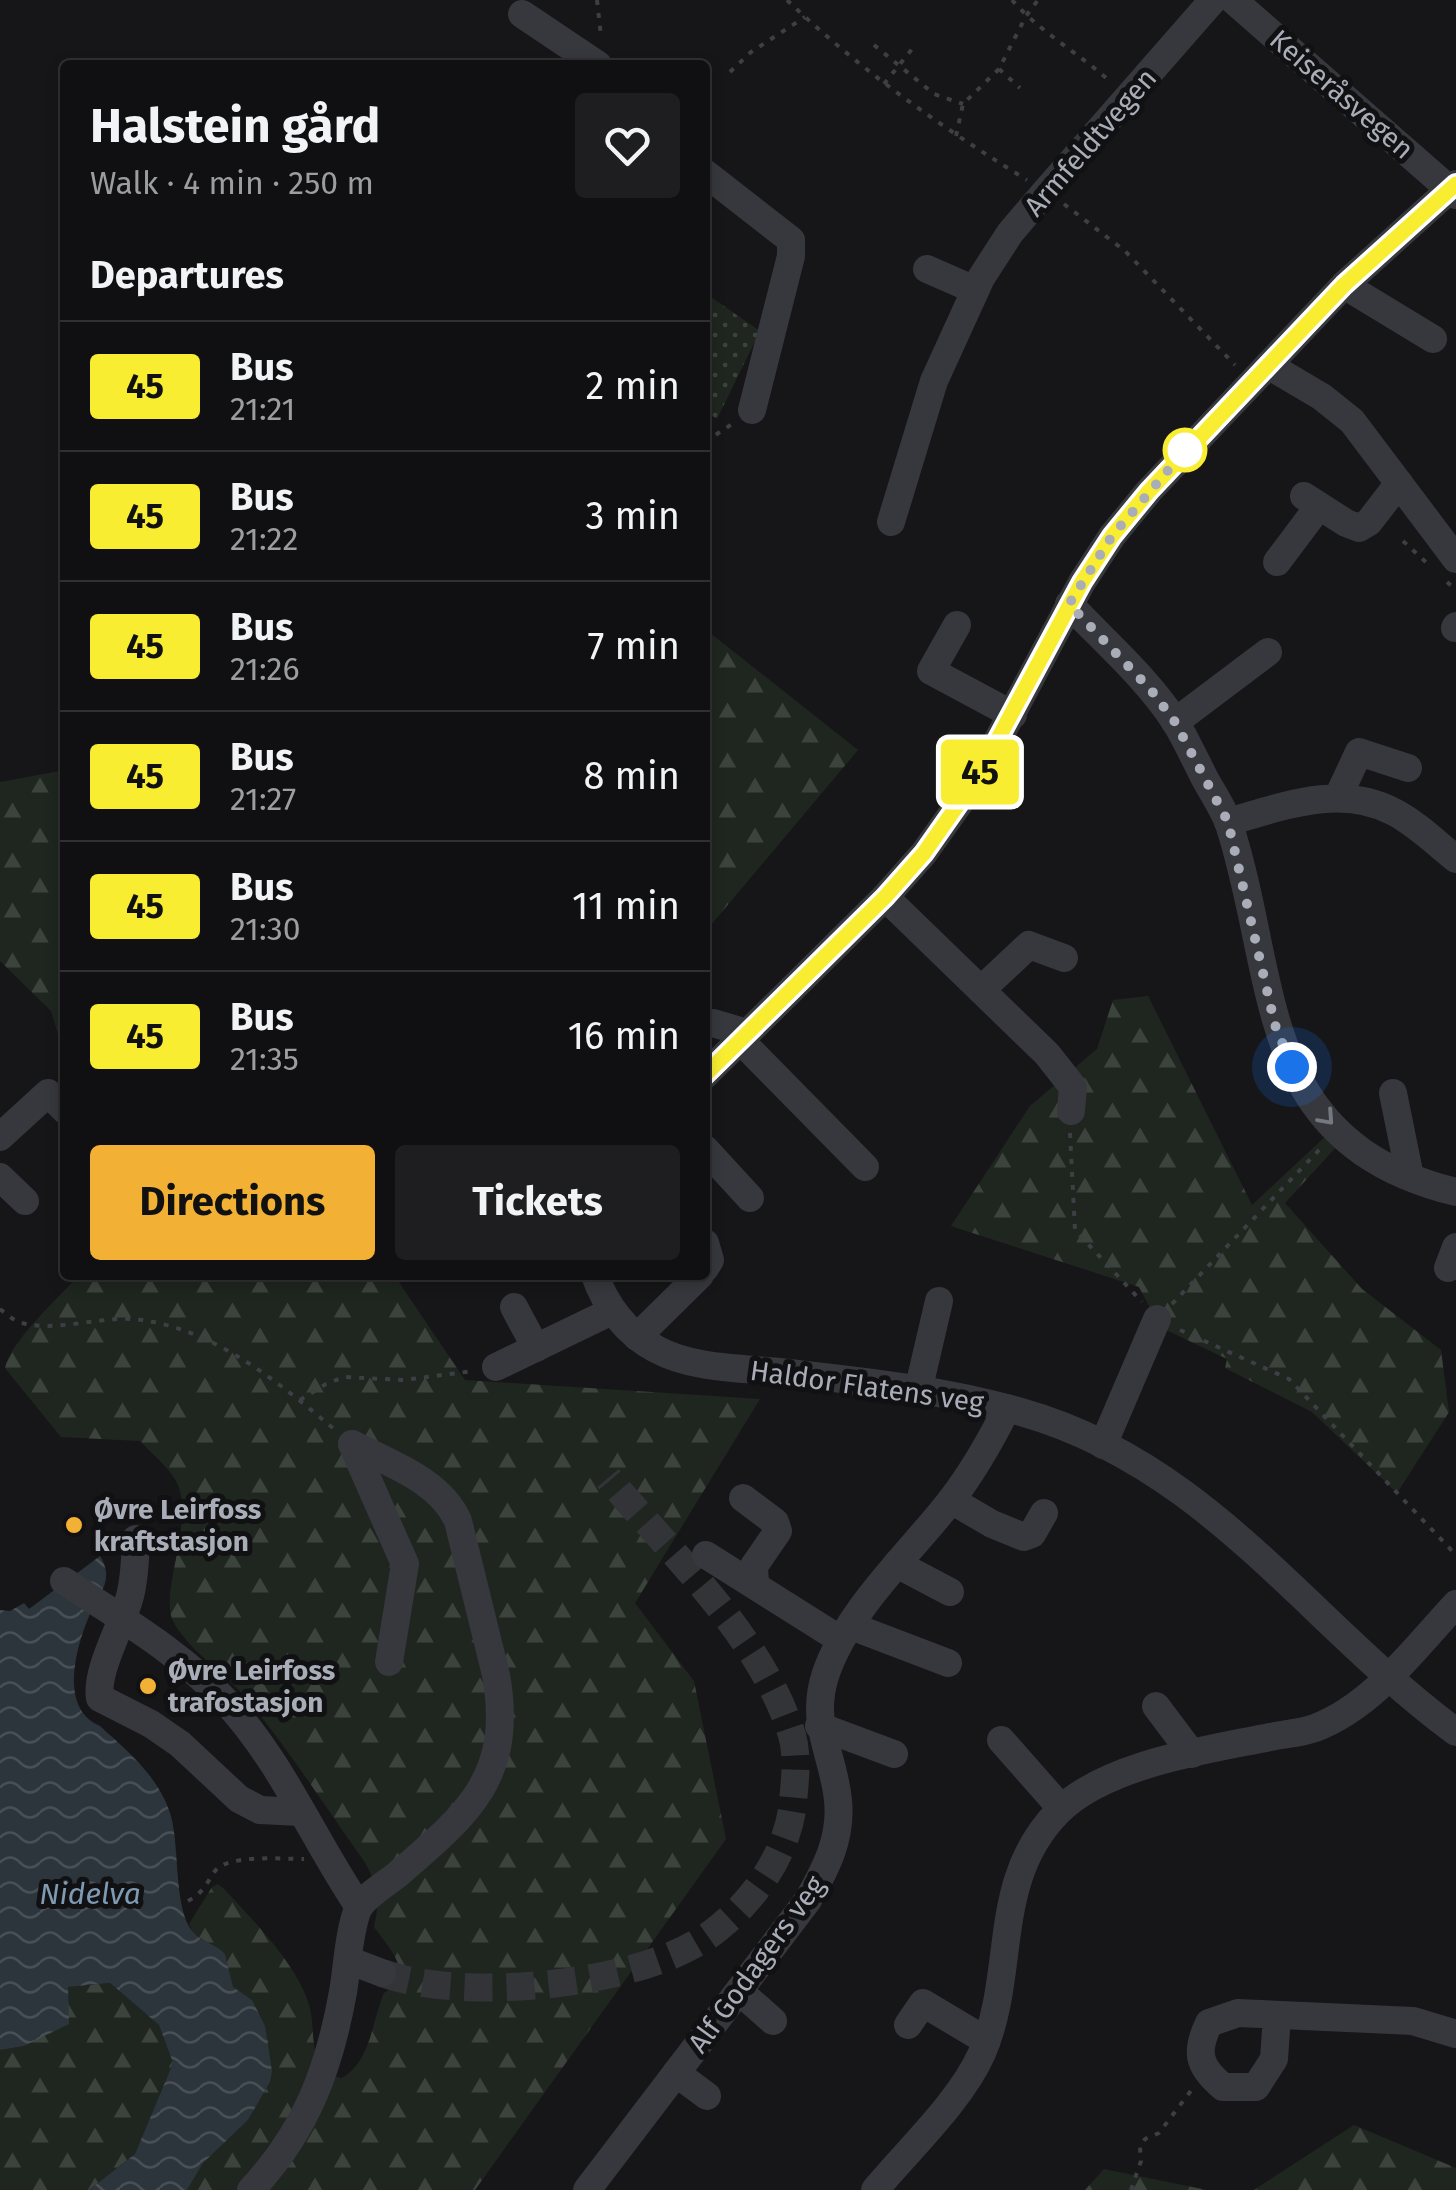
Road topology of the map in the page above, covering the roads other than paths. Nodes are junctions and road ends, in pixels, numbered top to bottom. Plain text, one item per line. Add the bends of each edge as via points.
1 (1213, 0) edge
2 (1233, 0) edge
3 (522, 14) dead end
4 (601, 56) edge
5 (710, 177) edge
6 (1454, 189) edge
7 (928, 268) dead end
8 (1344, 285) junction
9 (975, 290) junction
10 (1433, 339) dead end
11 (1261, 373) junction
12 (752, 410) road end
13 (1399, 483) junction
14 (891, 522) dead end
15 (1456, 559) edge
16 (1277, 562) dead end
17 (1069, 604) junction
18 (957, 625) dead end
19 (1268, 652) dead end
20 (1013, 715) junction
21 (1175, 722) junction
22 (1408, 768) dead end
23 (1338, 797) junction
24 (1228, 822) junction
25 (1456, 859) edge
26 (885, 897) junction
27 (1064, 958) dead end
28 (981, 990) junction
29 (710, 1024) edge
30 (744, 1036) junction
31 (710, 1070) edge
32 (1393, 1093) dead end
33 (56, 1101) edge
34 (1071, 1111) road end
35 (2, 1131) edge
36 (710, 1155) edge
37 (865, 1167) dead end
38 (1410, 1177) junction
39 (0, 1178) edge
40 (1456, 1192) edge
41 (750, 1198) dead end
42 (24, 1202) dead end
43 (597, 1280) edge
44 (682, 1281) edge
45 (939, 1301) dead end
46 (514, 1307) dead end
47 (612, 1310) junction
48 (1157, 1319) road end
49 (636, 1337) junction
50 (536, 1348) junction
51 (496, 1367) road end
52 (919, 1387) junction
53 (1007, 1408) junction
54 (1103, 1445) junction
55 (743, 1498) dead end
56 (951, 1500) junction
57 (1044, 1513) dead end
58 (136, 1539) dead end
59 (706, 1555) dead end
60 (898, 1564) junction
61 (64, 1581) dead end
62 (755, 1584) junction
63 (950, 1592) dead end
64 (1454, 1610) edge
65 (118, 1616) junction
66 (846, 1633) junction
67 (389, 1662) dead end
68 (948, 1663) dead end
69 (1387, 1677) junction
70 (1156, 1706) dead end
71 (819, 1726) junction
72 (1456, 1732) edge
73 (1001, 1740) dead end
74 (894, 1754) dead end
75 (1192, 1754) junction
76 (1061, 1808) junction
77 (300, 1812) junction
78 (359, 1908) junction
79 (348, 1960) junction
80 (382, 1973) tunnel mouth
81 (738, 1992) junction
82 (1277, 2016) junction
83 (773, 2021) dead end
84 (908, 2025) dead end
85 (1456, 2034) edge
86 (986, 2040) junction
87 (676, 2074) junction
88 (707, 2096) dead end
89 (251, 2190) edge
90 (586, 2190) edge
91 (875, 2190) edge

1 - 9 street, Armfeldtvegen via 1010,234
2 - 6 street, Keiseråsvegen
3 - 4 street
5 - 12 street via 791,240
6 - 8 street
7 - 9 street
8 - 10 street
8 - 11 street
9 - 14 street, Armfeldtvegen via 934,381
11 - 13 street via 1322,397 1352,421
11 - 17 street via 1149,491
13 - 15 street
13 - 16 street via 1359,528 1312,501
17 - 20 street
17 - 21 street
18 - 20 street via 931,671
19 - 21 street
20 - 26 street via 958,808
21 - 24 street
22 - 23 street via 1358,752
23 - 24 street
23 - 25 street via 1392,811
24 -> 38 street via 1275,1025 1292,1067 1338,1130
26 - 28 street
26 - 30 street
27 - 28 street via 1029,945
28 - 34 street via 1073,1087
29 - 30 street
30 - 31 street
30 - 37 street
32 - 38 street
33 - 35 street
36 - 41 street
38 - 40 street
39 - 42 street
43 - 47 street, Haldor Flatens veg
44 - 49 street
45 - 52 street
46 - 50 street
47 - 49 street, Haldor Flatens veg
47 - 50 street
48 - 54 street
49 - 52 street, Haldor Flatens veg via 674,1357 704,1363
50 - 51 street
52 - 53 street, Haldor Flatens veg
53 - 54 street, Haldor Flatens veg
53 - 56 street, Alf Godagers veg
54 - 69 street, Haldor Flatens veg via 1209,1510
55 - 62 street via 778,1531 754,1566
56 - 57 street via 1024,1538
56 - 60 street, Alf Godagers veg
58 - 65 street via 135,1568
59 - 62 street
60 - 63 street
60 - 66 street, Alf Godagers veg
61 - 65 street
62 - 66 street via 792,1622
64 - 69 street
65 - 77 street via 230,1706
65 - 77 street via 100,1698 180,1744 239,1799 260,1810
66 - 68 street
66 - 71 street, Alf Godagers veg via 824,1678
67 - 78 street via 405,1564 352,1444 437,1490 451,1505 496,1675 501,1720 495,1760 472,1802
69 - 72 street, Haldor Flatens veg
69 - 75 street via 1358,1706 1314,1728
70 - 75 street
71 - 74 street
71 - 81 street, Alf Godagers veg via 838,1797 832,1859
73 - 76 street
75 - 76 street via 1101,1784
76 - 86 street via 1024,1862 1012,1894
77 - 78 street
78 - 79 street
79 - 80 street
79 - 89 street via 324,2076 291,2138
81 - 83 street
81 - 87 street, Alf Godagers veg
82 - 82 street via 1238,2012 1210,2023 1200,2044 1204,2072 1222,2088 1256,2087 1274,2059
82 - 85 street via 1412,2021
84 - 86 street via 924,2003
86 - 91 street via 959,2090
87 - 88 street
87 - 90 street, Alf Godagers veg

